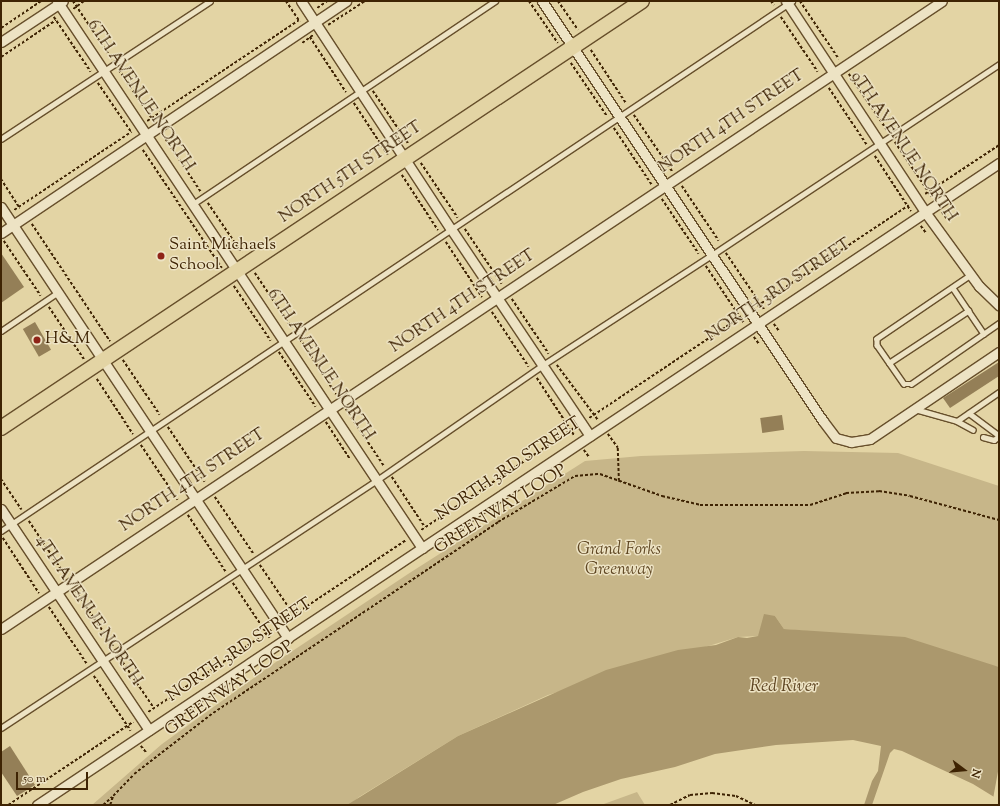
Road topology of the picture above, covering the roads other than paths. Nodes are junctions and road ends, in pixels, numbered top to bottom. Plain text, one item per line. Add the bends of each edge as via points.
1 (210, 1) edge
2 (301, 1) edge
3 (346, 1) edge
4 (495, 1) edge
5 (542, 1) edge
6 (642, 1) edge
7 (942, 1) edge
8 (60, 2) edge
9 (789, 2) edge
10 (319, 19) junction
11 (1, 42) edge
12 (573, 46) junction
13 (999, 64) edge
14 (104, 71) junction
15 (834, 73) junction
16 (361, 91) junction
17 (620, 117) junction
18 (148, 135) junction
19 (1, 139) edge
20 (880, 144) junction
21 (404, 159) junction
22 (999, 163) edge
23 (666, 186) junction
24 (193, 204) junction
25 (4, 211) edge
26 (926, 212) junction
27 (13, 225) junction
28 (451, 229) junction
29 (1, 233) edge
30 (712, 255) junction
31 (237, 271) junction
32 (971, 275) junction
33 (953, 288) junction
34 (58, 293) junction
35 (498, 298) junction
36 (999, 305) edge
37 (968, 311) junction
38 (999, 322) edge
39 (758, 324) junction
40 (1, 331) edge
41 (984, 334) junction
42 (284, 341) junction
43 (999, 352) edge
44 (102, 360) junction
45 (889, 363) junction
46 (543, 365) junction
47 (999, 392) edge
48 (330, 409) junction
49 (915, 409) junction
50 (969, 412) junction
51 (957, 421) junction
52 (1, 428) edge
53 (973, 430) dead end
54 (150, 432) junction
55 (590, 436) junction
56 (999, 436) edge
57 (983, 437) dead end
58 (377, 480) junction
59 (195, 500) junction
60 (1, 509) edge
61 (11, 524) junction
62 (1, 531) edge
63 (422, 548) junction
64 (242, 570) junction
65 (55, 592) junction
66 (1, 628) edge
67 (288, 638) junction
68 (102, 660) junction
69 (1, 728) edge
70 (149, 730) junction
71 (37, 805) edge

1 - 14 lane
2 - 10 street via 313,10
3 - 10 street
4 - 16 lane
5 - 12 street
6 - 12 main road, NORTH 5TH STREET
7 - 15 street, NORTH 4TH STREET
8 - 11 street
8 - 14 street, 6TH AVENUE NORTH via 65,14
9 - 15 street, 9TH AVENUE NORTH
9 - 17 lane
10 - 16 street
10 - 18 street
12 - 17 street
12 - 21 main road, NORTH 5TH STREET
13 - 20 lane
14 - 18 street, 6TH AVENUE NORTH
14 - 19 lane
15 - 20 street, 9TH AVENUE NORTH
15 - 23 street, NORTH 4TH STREET
16 - 21 street
16 - 24 lane
17 - 23 street
17 - 28 lane
18 - 24 street, 6TH AVENUE NORTH
18 - 27 street
20 - 26 street, 9TH AVENUE NORTH
20 - 30 lane
21 - 28 street
21 - 31 main road, NORTH 5TH STREET
22 - 26 street, NORTH 3RD STREET
23 - 30 street
23 - 35 street, NORTH 4TH STREET
24 - 31 street, 6TH AVENUE NORTH
25 - 27 street
26 - 32 street, 9TH AVENUE NORTH
26 - 39 street, NORTH 3RD STREET
27 - 29 street
27 - 34 street
28 - 35 street
28 - 42 lane
30 - 39 street
30 - 46 lane
31 - 42 street, 6TH AVENUE NORTH
31 - 44 main road, NORTH 5TH STREET
32 - 33 lane
32 - 36 street, 9TH AVENUE NORTH
33 - 37 lane
33 - 45 lane via 877,339 877,345
34 - 40 lane
34 - 44 street
35 - 46 street
35 - 48 street, NORTH 4TH STREET
37 - 41 lane
37 - 45 lane
38 - 41 lane
39 - 49 street via 836,438 851,442 870,440
39 - 55 street, NORTH 3RD STREET
41 - 45 lane via 911,384 904,384
42 - 48 street, 6TH AVENUE NORTH
42 - 54 lane
43 - 49 street
44 - 52 main road, NORTH 5TH STREET
44 - 54 street
46 - 55 street
46 - 58 lane
47 - 50 lane
48 - 58 street, 6TH AVENUE NORTH
48 - 59 street, NORTH 4TH STREET
49 - 51 lane
50 - 51 lane
50 - 56 lane
51 - 53 lane
54 - 59 street
54 - 61 lane
55 - 63 street, NORTH 3RD STREET
56 - 57 lane via 994,440
58 - 63 street, 6TH AVENUE NORTH
58 - 64 lane
59 - 64 street
59 - 65 street, NORTH 4TH STREET
60 - 61 street, 4TH AVENUE NORTH
61 - 62 lane
61 - 65 street, 4TH AVENUE NORTH
63 - 67 street, NORTH 3RD STREET
64 - 67 street
64 - 68 lane
65 - 66 street, NORTH 4TH STREET
65 - 68 street, 4TH AVENUE NORTH
67 - 70 street, NORTH 3RD STREET
68 - 69 lane
68 - 70 street, 4TH AVENUE NORTH
70 - 71 street, NORTH 3RD STREET

